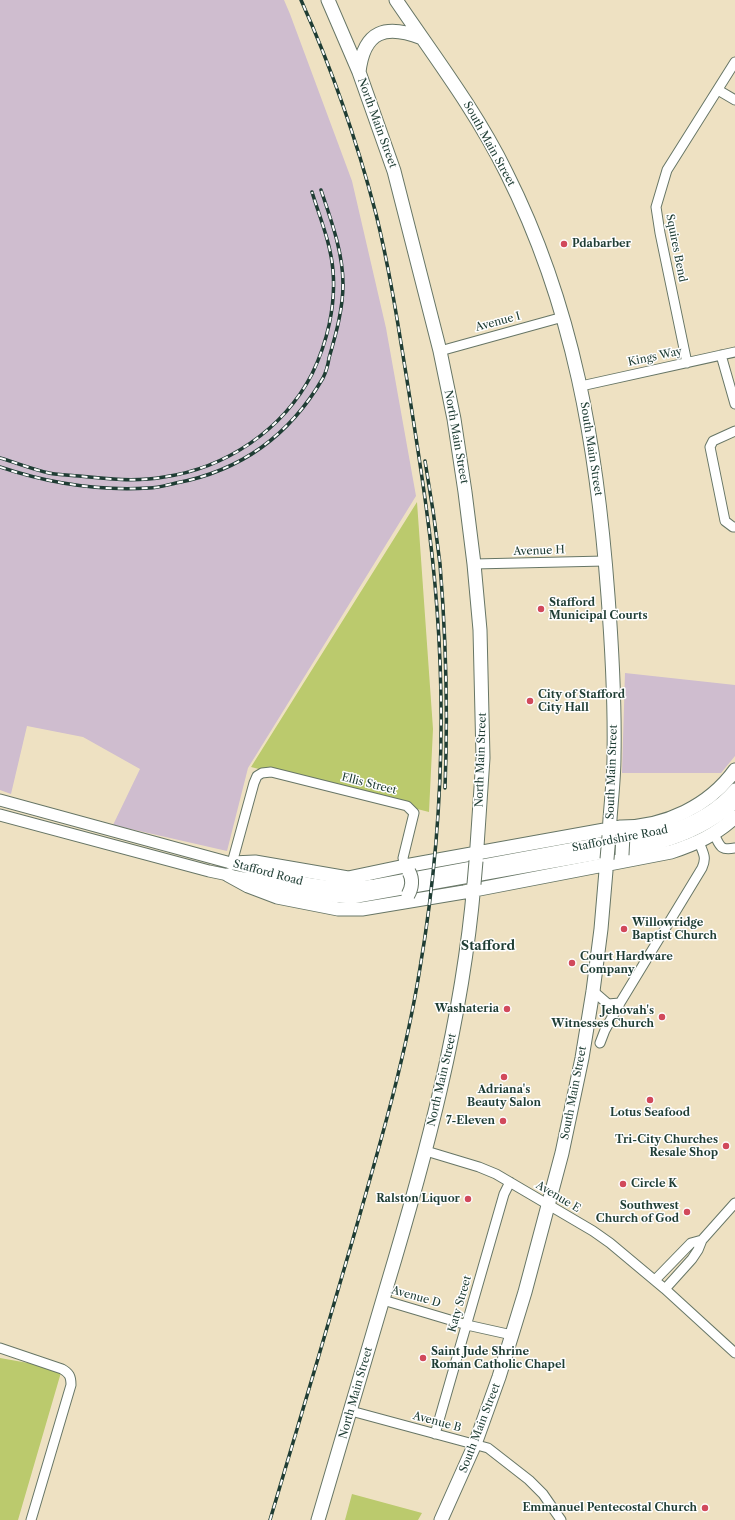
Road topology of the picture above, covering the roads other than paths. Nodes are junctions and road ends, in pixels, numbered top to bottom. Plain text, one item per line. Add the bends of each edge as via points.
1 (328, 0) edge
2 (396, 0) edge
3 (422, 38) junction
4 (735, 62) edge
5 (359, 72) junction
6 (718, 90) junction
7 (735, 100) edge
8 (563, 316) junction
9 (440, 351) junction
10 (735, 352) edge
11 (720, 355) junction
12 (687, 363) junction
13 (581, 386) junction
14 (735, 404) edge
15 (735, 431) edge
16 (735, 527) edge
17 (605, 561) junction
18 (474, 564) junction
19 (735, 770) edge
20 (735, 789) edge
21 (0, 800) edge
22 (735, 803) edge
23 (0, 815) edge
24 (735, 817) edge
25 (627, 831) junction
26 (609, 832) junction
27 (714, 834) junction
28 (699, 842) junction
29 (735, 848) edge
30 (476, 858) junction
31 (625, 858) junction
32 (542, 859) junction
33 (607, 862) junction
34 (230, 869) junction
35 (407, 869) junction
36 (474, 887) junction
37 (406, 898) junction
38 (593, 991) junction
39 (620, 1003) junction
40 (600, 1043) dead end
41 (426, 1151) junction
42 (510, 1182) junction
43 (735, 1203) edge
44 (549, 1205) junction
45 (702, 1240) junction
46 (655, 1280) junction
47 (665, 1289) junction
48 (383, 1300) junction
49 (467, 1325) junction
50 (512, 1335) junction
51 (0, 1348) edge
52 (735, 1353) edge
53 (350, 1411) junction
54 (435, 1434) junction
55 (475, 1444) junction
56 (31, 1520) edge
57 (318, 1520) edge
58 (441, 1520) edge
59 (561, 1520) edge

1 - 5 highway, North Main Street
2 - 3 highway, South Main Street
3 - 5 highway via 406,32 382,32 365,47 360,59
3 - 8 highway, South Main Street via 473,113 505,170 539,245
4 - 6 street, Squires Bend
5 - 9 highway, North Main Street via 394,171
6 - 7 street
6 - 12 street, Squires Bend via 667,170 656,207
8 - 9 street, Avenue I
8 - 13 highway, South Main Street
9 - 18 highway, North Main Street via 460,458
10 - 11 street, Kings Way
11 - 12 street, Kings Way
11 - 14 street
12 - 13 street, Kings Way
13 - 17 highway, South Main Street via 593,457
15 - 16 street via 713,441 710,447 725,521
17 - 18 street, Avenue H
17 - 26 highway, South Main Street via 614,690 614,758
18 - 30 highway, North Main Street via 480,630 483,730
19 - 25 highway via 718,790 692,809 666,820
20 - 32 main road, Staffordshire Road via 707,813 679,827
21 - 34 main road, Stafford Road
22 - 32 main road, Staffordshire Road via 710,822 678,838 660,843
23 - 34 main road, Stafford Road via 171,862
24 - 27 highway
25 - 26 highway
25 - 31 highway, bridge
26 - 30 highway
26 - 33 highway, South Main Street, bridge
27 - 28 highway
27 - 29 street via 723,849
28 - 31 highway via 671,852
28 - 39 street via 705,862
30 - 35 highway
30 - 36 highway, North Main Street, bridge
31 - 33 highway
32 - 34 main road, Stafford Road via 352,898 316,895
33 - 36 highway
33 - 38 highway, South Main Street
34 - 35 highway via 255,862 348,878
34 - 35 street, Ellis Street via 257,776 271,772 407,806 414,813 403,858
34 - 37 highway via 248,886 277,897 318,906 362,909
35 - 37 highway, bridge via 412,877
36 - 37 highway
36 - 41 highway, North Main Street via 454,1030
38 - 39 street via 608,1004
38 - 44 highway, South Main Street via 571,1117
39 - 40 street via 604,1030
41 - 42 street, Avenue E via 485,1169
41 - 48 highway, North Main Street
42 - 44 street, Avenue E
42 - 49 street, Katy Street via 504,1194
43 - 45 street
44 - 46 street, Avenue E via 610,1243
44 - 50 highway, South Main Street
45 - 46 street via 691,1243
45 - 47 street via 692,1259
46 - 47 street, Avenue E
47 - 52 street, Avenue E
48 - 49 street, Avenue D
48 - 53 highway, North Main Street
49 - 50 street, Avenue D
49 - 54 street, Katy Street
50 - 55 highway, South Main Street
51 - 56 street via 62,1369 68,1372 71,1378
53 - 54 street, Avenue B
53 - 57 highway, North Main Street
54 - 55 street, Avenue B
55 - 58 highway, South Main Street
55 - 59 street, Avenue B via 492,1450 529,1480 543,1494

